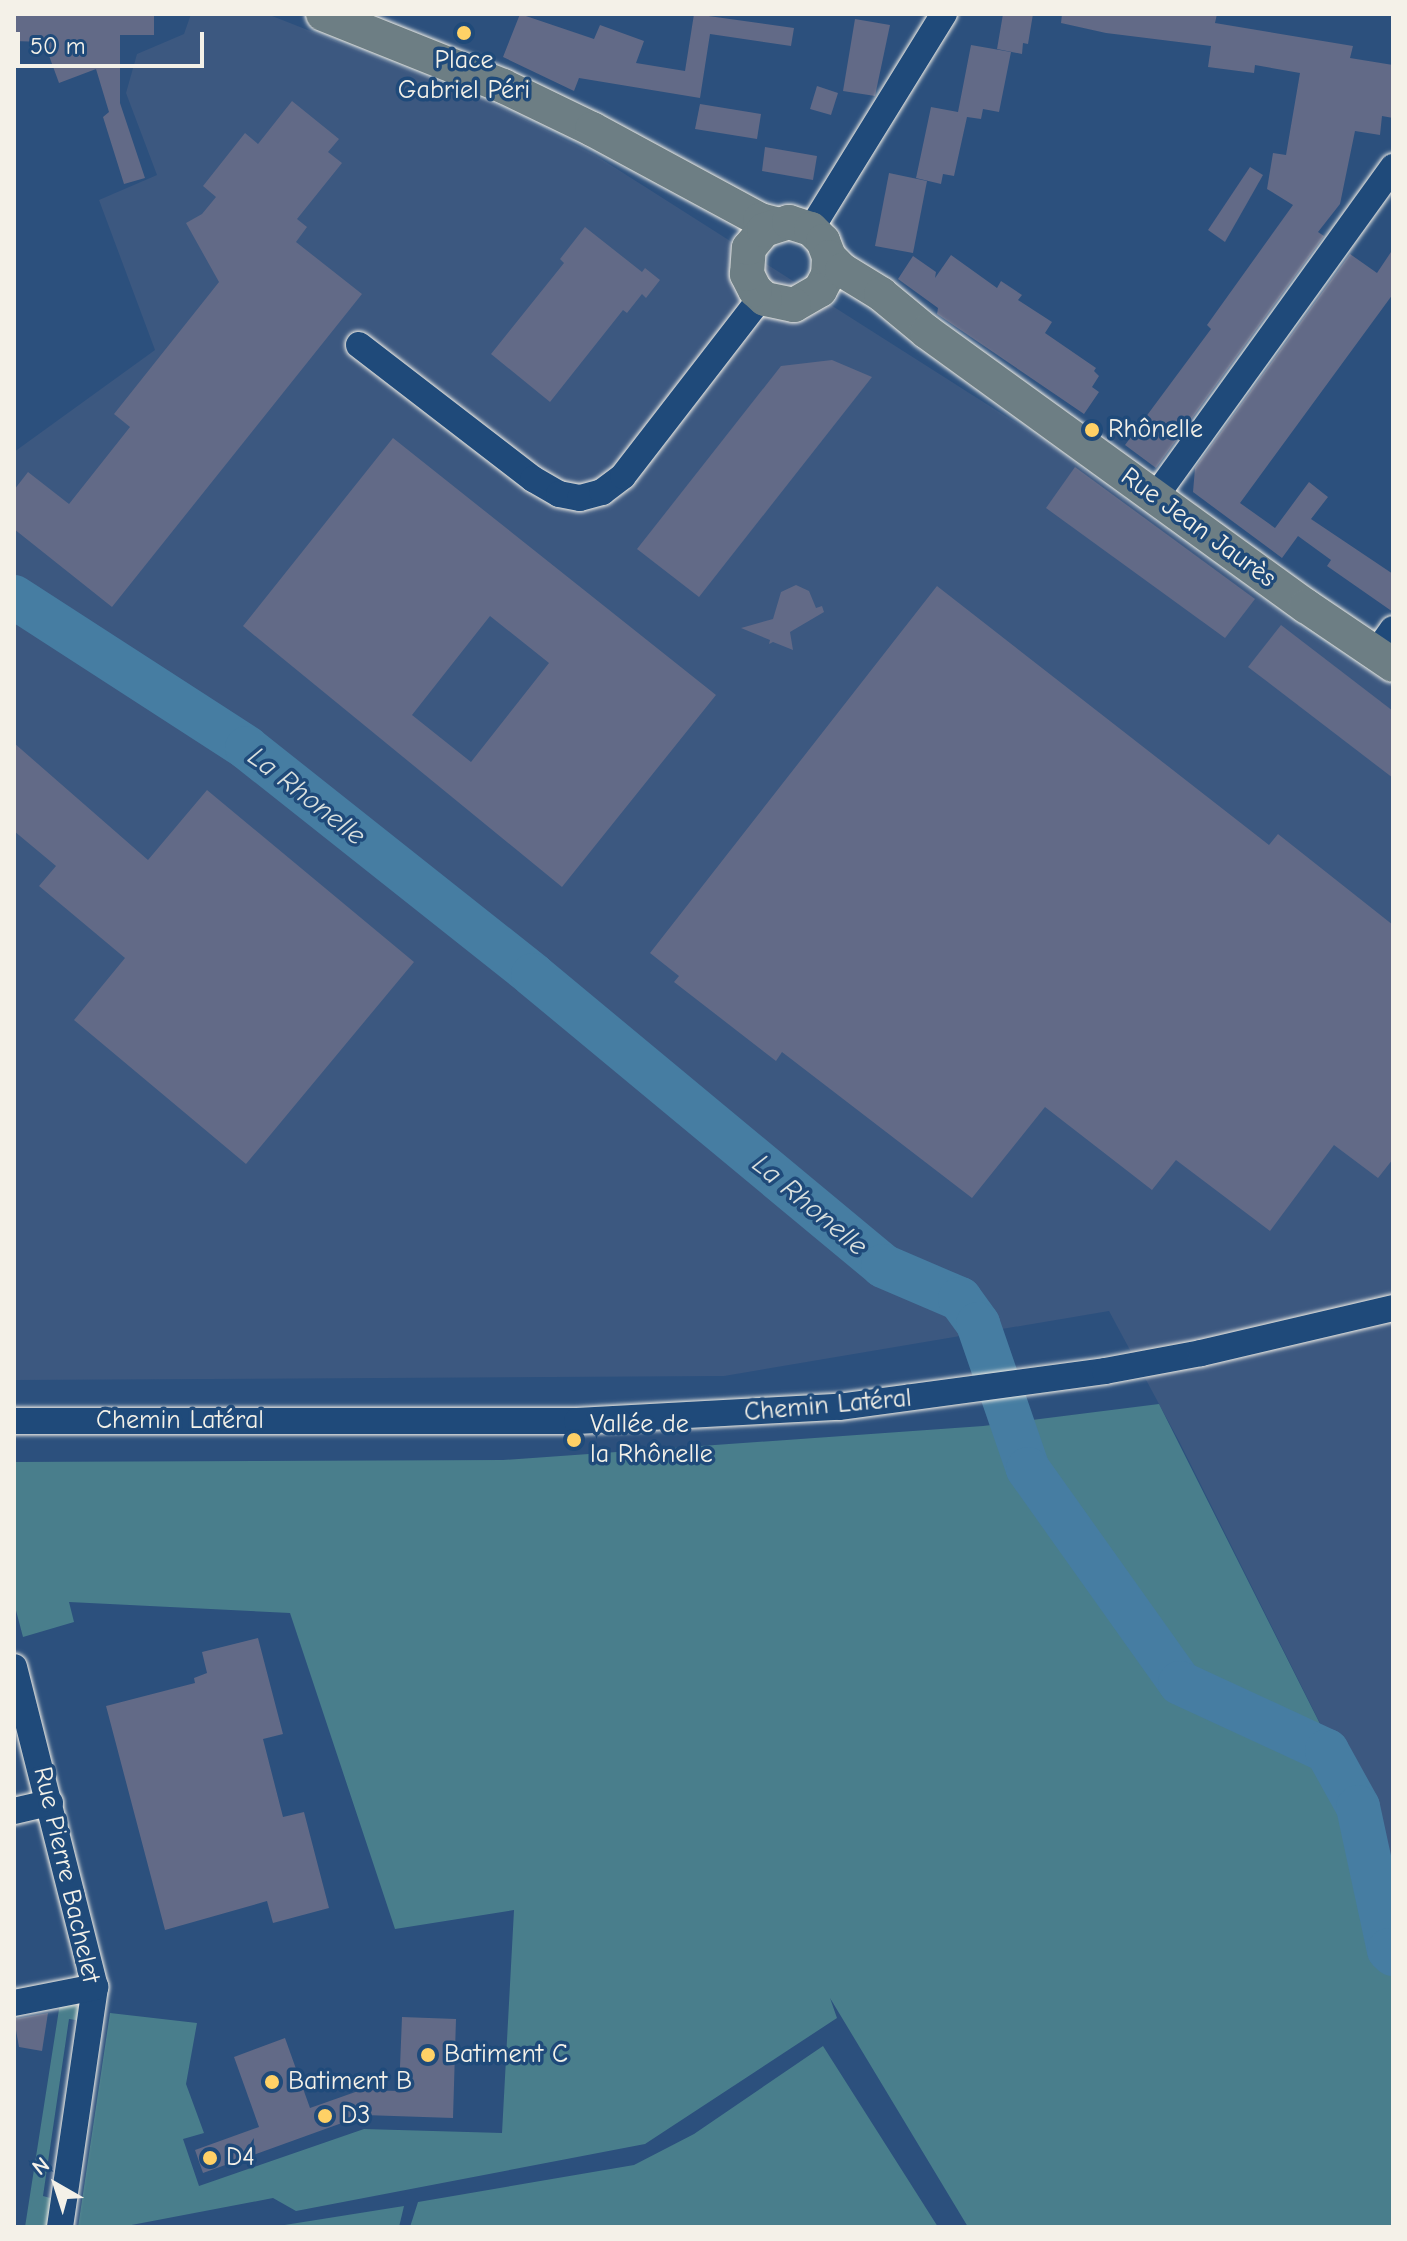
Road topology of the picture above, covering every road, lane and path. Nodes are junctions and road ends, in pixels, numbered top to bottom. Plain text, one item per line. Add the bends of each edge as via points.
1 (323, 14) edge
2 (944, 14) edge
3 (1393, 167) edge
4 (677, 177) junction
5 (776, 224) junction
6 (820, 243) junction
7 (747, 257) junction
8 (762, 296) junction
9 (814, 296) junction
10 (927, 332) junction
11 (359, 345) dead end
12 (1155, 497) junction
13 (1387, 649) edge
14 (1393, 1308) edge
15 (14, 1421) edge
16 (14, 1667) edge
17 (50, 1803) junction
18 (14, 1811) edge
19 (95, 1987) junction
20 (14, 2003) edge
21 (60, 2227) edge

1 - 4 main road, Rue Jean Jaurès via 503,86
2 - 6 street
3 - 12 street
4 - 5 main road, Rue Jean Jaurès
4 - 7 main road, Rue Jean Jaurès via 719,218
5 - 6 main road, Rue Jean Jaurès via 794,223
5 - 7 main road via 757,236
6 - 9 main road via 827,279
6 - 10 main road, Rue Jean Jaurès
7 - 8 main road, Rue Jean Jaurès via 749,278
8 - 9 main road, Rue Jean Jaurès via 790,306
8 - 11 street via 623,476 602,492 580,498 559,494 533,479
9 - 10 main road, Rue Jean Jaurès via 863,306
10 - 12 main road, Rue Jean Jaurès
12 - 13 main road, Rue Jean Jaurès
14 - 15 street, Chemin Latéral via 1201,1353 981,1390 839,1407 577,1421
16 - 17 street, Rue Pierre Bachelet
17 - 18 street
17 - 19 street, Rue Pierre Bachelet
19 - 20 street
19 - 21 street, Rue Pierre Bachelet

